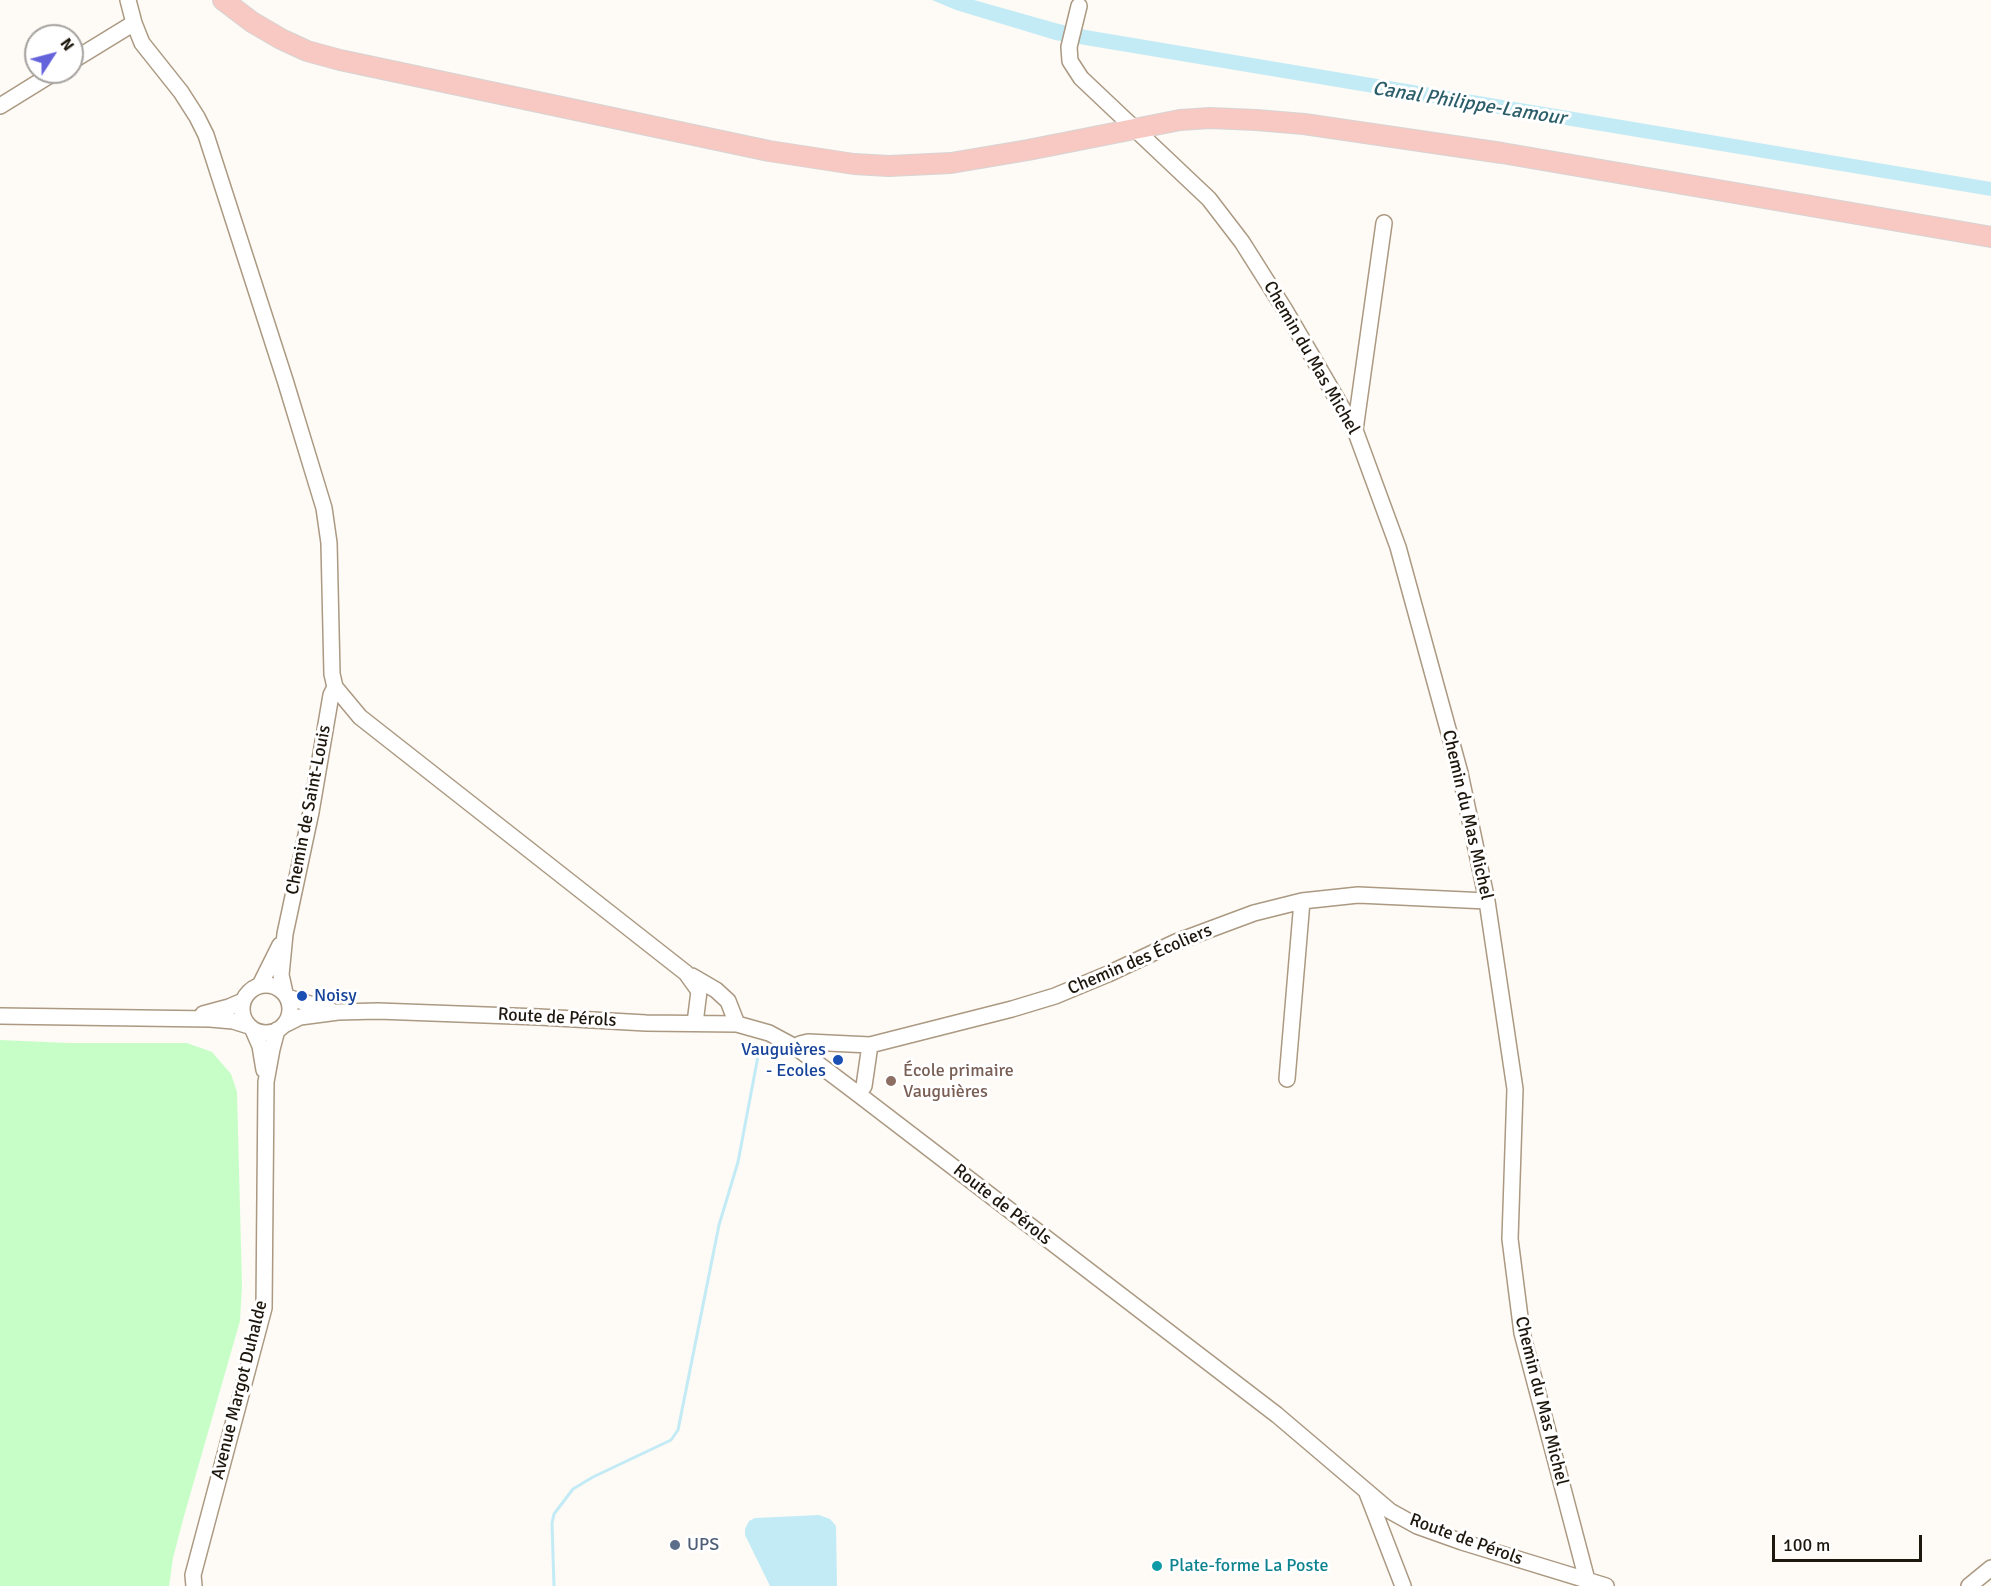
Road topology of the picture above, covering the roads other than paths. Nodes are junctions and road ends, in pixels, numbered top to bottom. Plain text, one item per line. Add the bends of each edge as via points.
1 (128, 0) edge
2 (224, 1) edge
3 (1079, 6) dead end
4 (134, 23) junction
5 (84, 54) edge
6 (36, 84) edge
7 (0, 106) edge
8 (1133, 128) junction
9 (1384, 224) dead end
10 (1991, 237) edge
11 (1355, 430) junction
12 (335, 687) junction
13 (1302, 901) junction
14 (1487, 901) junction
15 (285, 934) junction
16 (686, 973) junction
17 (261, 985) junction
18 (286, 995) junction
19 (243, 1001) junction
20 (338, 1012) junction
21 (0, 1016) edge
22 (182, 1018) junction
23 (695, 1023) junction
24 (737, 1024) junction
25 (251, 1028) junction
26 (281, 1028) junction
27 (870, 1045) junction
28 (797, 1048) junction
29 (1287, 1078) dead end
30 (266, 1082) junction
31 (858, 1094) junction
32 (1367, 1493) junction
33 (1991, 1568) edge
34 (1587, 1580) junction
35 (194, 1586) edge
36 (1403, 1586) edge
37 (1605, 1586) edge
38 (1969, 1586) edge

1 - 4 street
2 - 8 main road via 280,39 340,60 769,151 854,164 951,163
3 - 8 street, Chemin du Mas Michel via 1069,47 1070,61 1081,78
4 - 5 street
4 - 12 street via 142,43 206,135 321,497 329,543
6 - 7 street
8 - 10 main road via 1209,118 1304,124 1502,153
8 - 11 street, Chemin du Mas Michel via 1209,199 1242,243
9 - 11 street
11 - 14 street, Chemin du Mas Michel via 1398,547 1460,773
12 - 15 street, Chemin de Saint-Louis
12 - 16 street via 360,717
13 - 14 street, Chemin des Écoliers via 1358,895
13 - 27 street, Chemin des Écoliers via 1254,913 1176,942 1055,996
13 - 29 street
14 - 34 street, Chemin du Mas Michel via 1515,1089 1510,1239 1522,1334
15 - 17 street, Chemin de Saint-Louis
15 - 18 street, Chemin de Saint-Louis via 281,975
16 - 23 street via 699,991
16 - 24 street via 705,982 728,1001
17 - 18 street via 274,986
17 - 19 street via 246,993
18 - 20 street, Route de Pérols
18 - 26 street via 290,1012
19 - 22 street
19 - 25 street via 242,1014
20 - 23 street, Route de Pérols
20 - 26 street, Route de Pérols via 300,1017
21 - 22 street
22 - 25 street via 234,1021
23 - 24 street, Route de Pérols
24 - 28 street, Route de Pérols via 769,1033
25 - 26 street via 261,1033
25 - 30 street, Avenue Margot Duhalde via 260,1046
26 - 30 street, Avenue Margot Duhalde via 272,1049
27 - 28 street, Chemin des Écoliers via 808,1042
27 - 31 street via 864,1086
28 - 31 street, Route de Pérols
30 - 35 street, Avenue Margot Duhalde via 264,1308 193,1575
31 - 32 street, Route de Pérols via 1277,1415
32 - 34 street, Route de Pérols via 1417,1526
32 - 36 street
33 - 38 street
34 - 37 street, Route de Pérols

